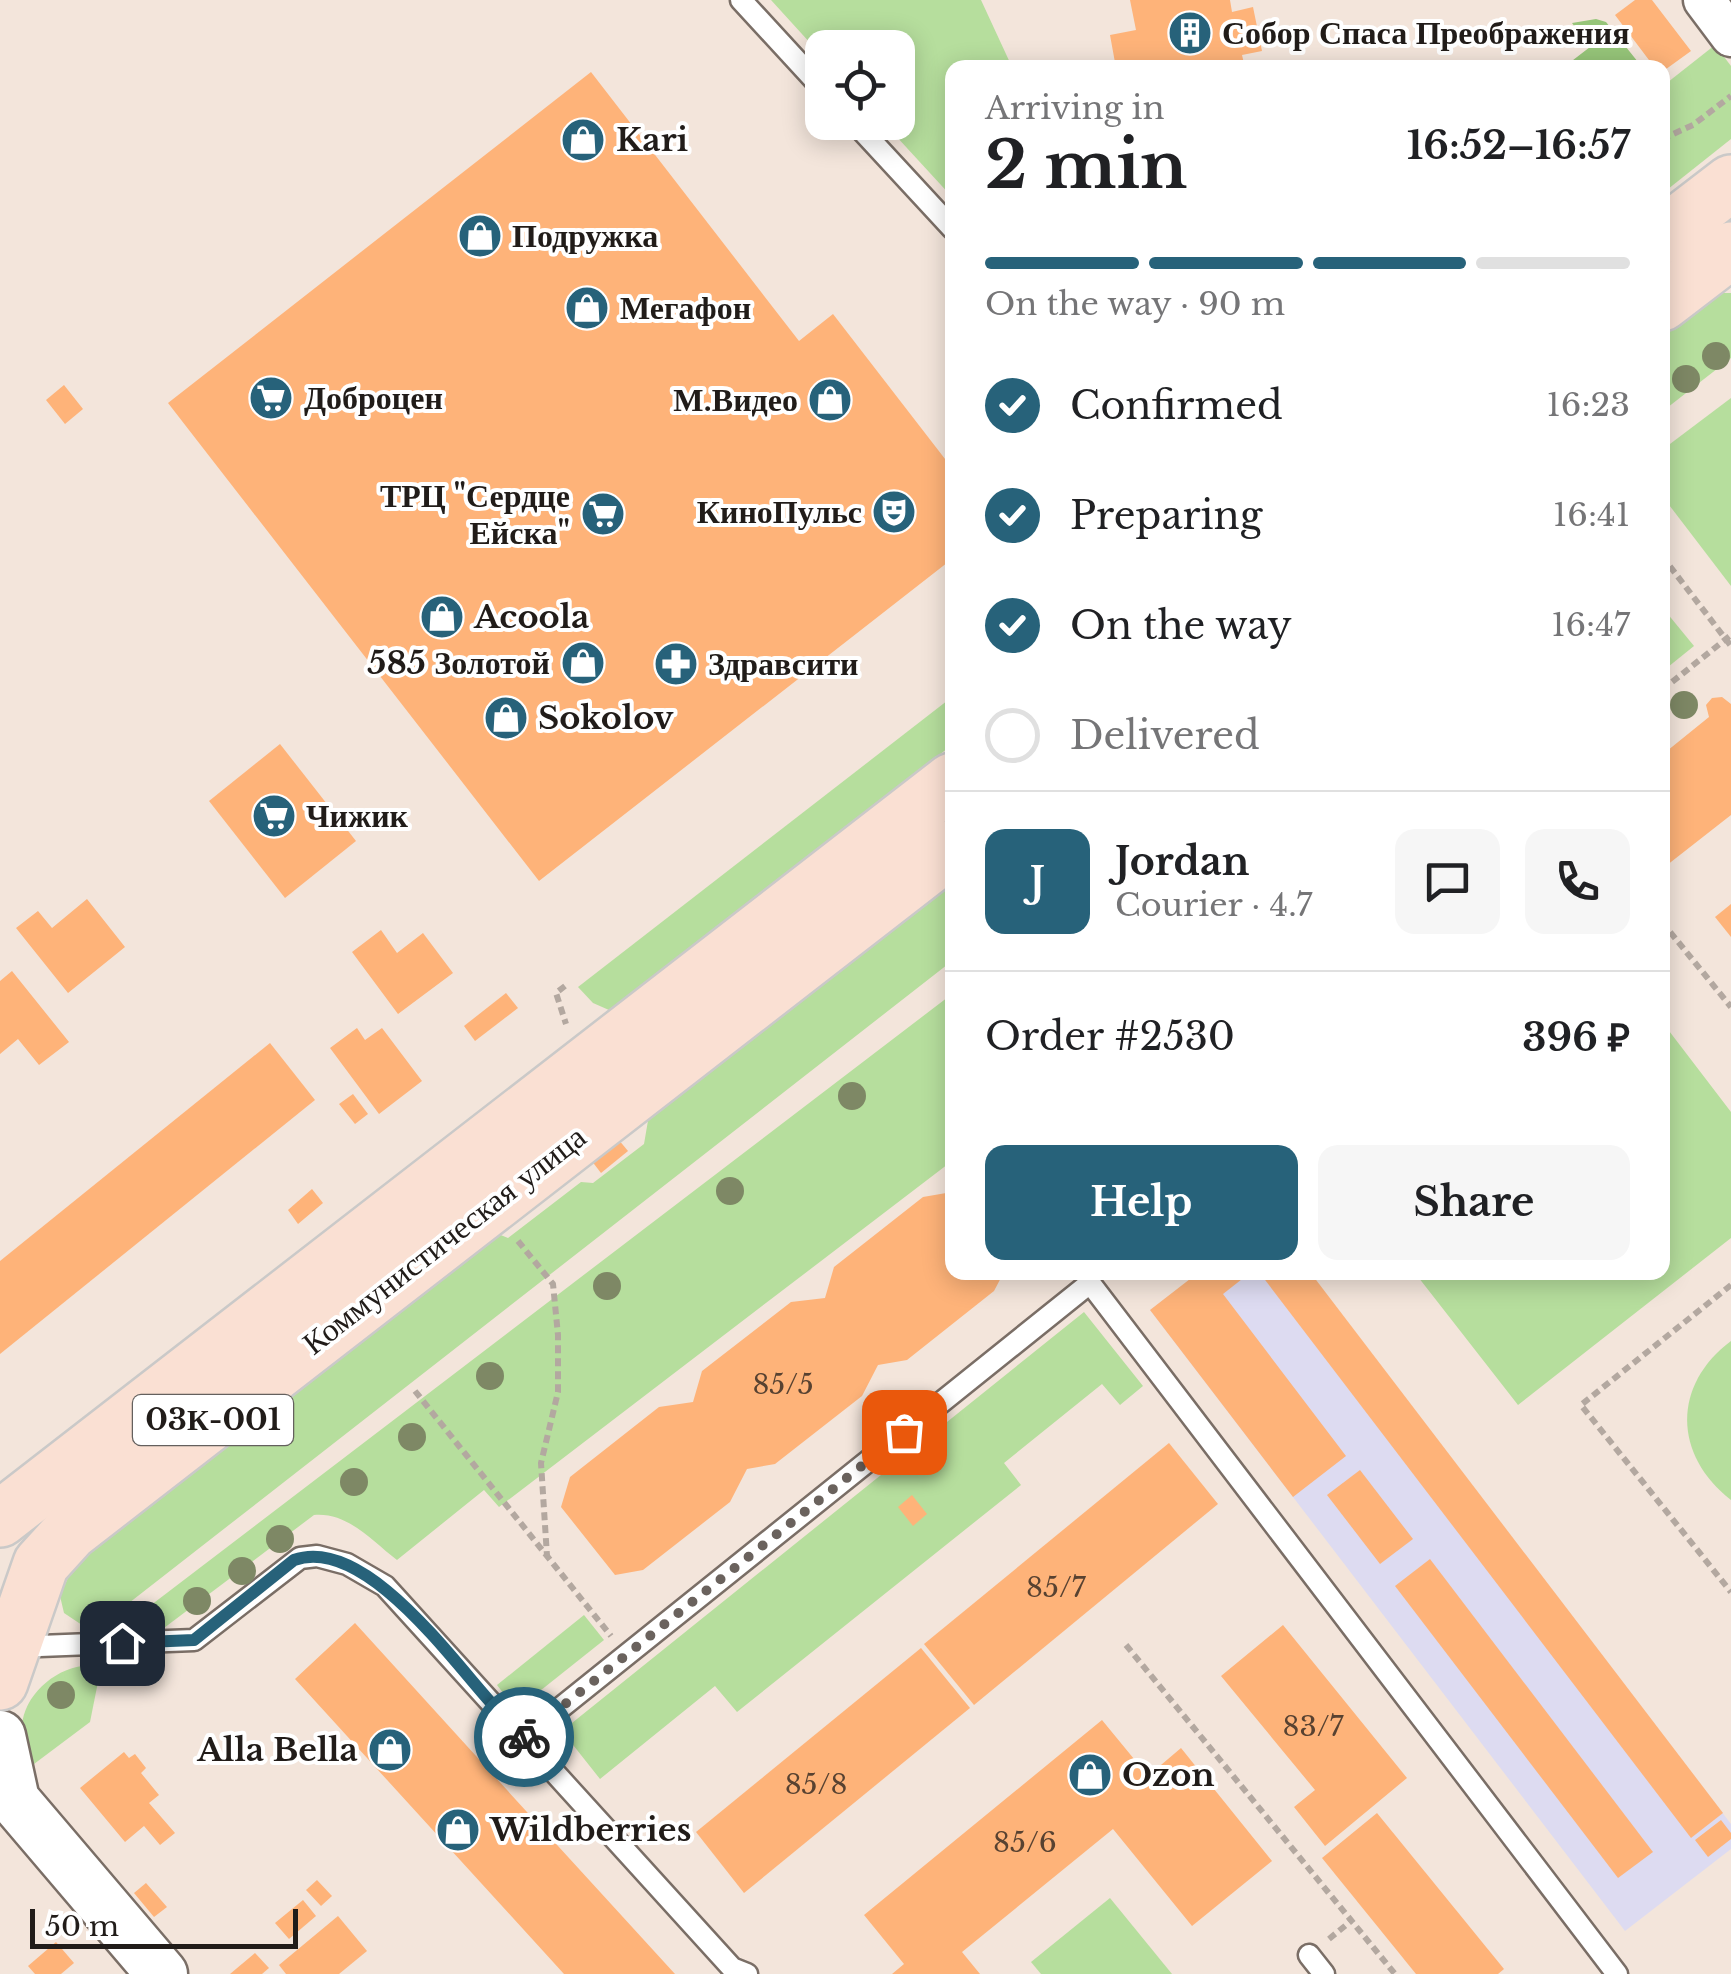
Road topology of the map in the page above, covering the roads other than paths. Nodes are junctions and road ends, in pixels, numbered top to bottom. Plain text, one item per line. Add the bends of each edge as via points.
1 (741, 0) edge
2 (1704, 0) edge
3 (1731, 36) edge
4 (805, 70) edge
5 (871, 140) edge
6 (1731, 183) edge
7 (945, 220) edge
8 (1670, 230) edge
9 (1731, 250) edge
10 (1670, 296) edge
11 (945, 786) edge
12 (945, 853) edge
13 (0, 1519) edge
14 (6, 1664) edge
15 (0, 1736) edge
16 (523, 1738) junction
17 (7, 1798) edge
18 (1309, 1956) dead end
19 (162, 1974) edge
20 (747, 1974) edge
21 (1324, 1974) edge
22 (1617, 1974) edge

1 - 4 lane
2 - 3 street
5 - 7 lane
6 - 8 main road
9 - 10 main road
11 - 13 main road, Коммунистическая улица / 03К-001
12 - 14 main road, Коммунистическая улица / 03К-001 via 70,1532 41,1564
14 - 16 lane via 194,1640 294,1560 328,1558 384,1586
15 - 17 street
16 - 20 lane via 732,1968
16 - 22 lane via 1090,1283
17 - 19 street
18 - 21 lane

